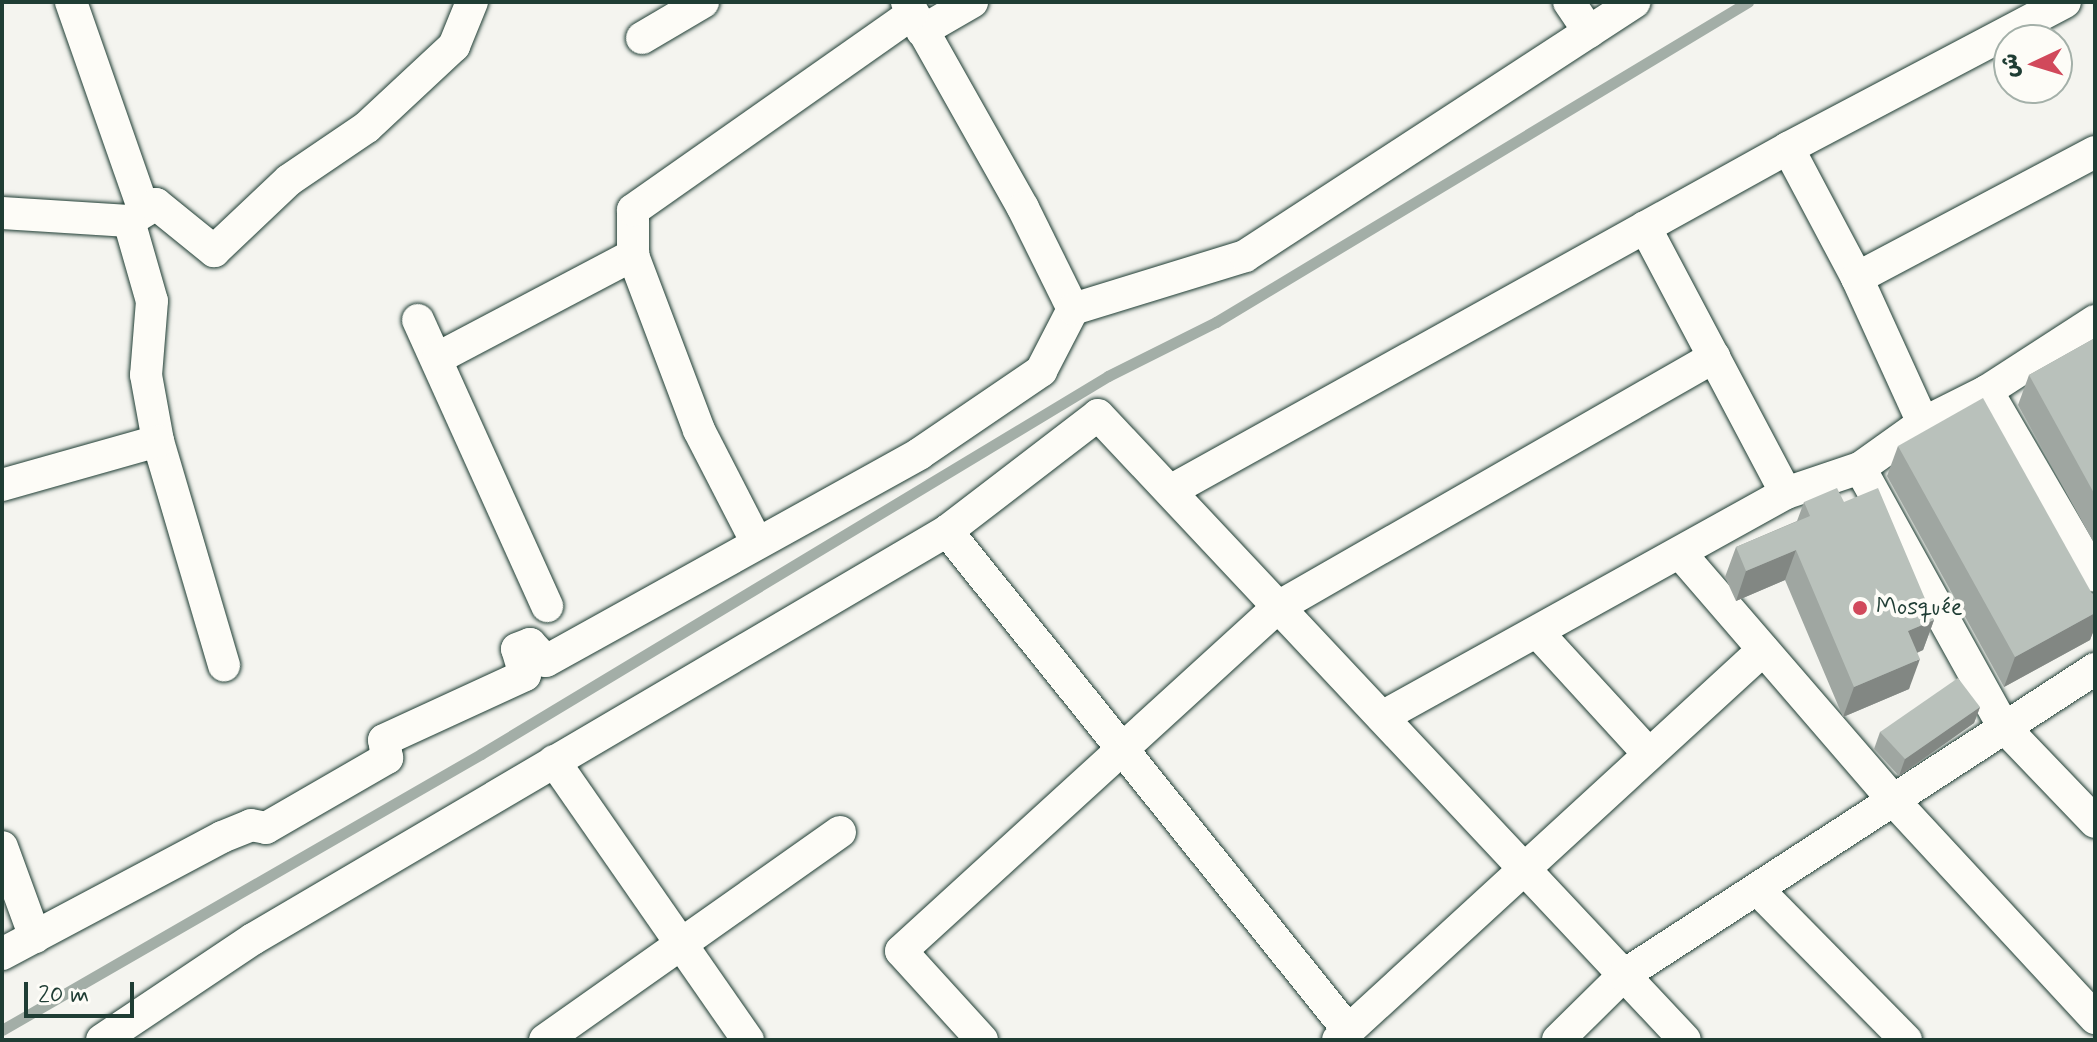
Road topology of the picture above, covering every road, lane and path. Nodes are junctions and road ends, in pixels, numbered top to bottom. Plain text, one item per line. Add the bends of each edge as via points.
1 (71, 2) edge
2 (472, 2) edge
3 (703, 2) edge
4 (972, 2) edge
5 (1569, 2) edge
6 (1635, 2) edge
7 (2065, 2) edge
8 (914, 16) edge
9 (1589, 32) junction
10 (642, 38) dead end
11 (1788, 148) junction
12 (2095, 152) edge
13 (2, 213) edge
14 (136, 216) junction
15 (1645, 227) junction
16 (633, 255) junction
17 (1857, 278) junction
18 (1073, 309) junction
19 (418, 320) dead end
20 (2095, 321) edge
21 (1714, 357) junction
22 (438, 358) junction
23 (1987, 391) junction
24 (1923, 423) junction
25 (158, 441) junction
26 (1860, 468) junction
27 (2, 485) edge
28 (1170, 491) junction
29 (1786, 493) junction
30 (947, 531) junction
31 (757, 543) junction
32 (1680, 553) junction
33 (2095, 576) edge
34 (547, 606) dead end
35 (1278, 607) junction
36 (1538, 633) junction
37 (1763, 650) junction
38 (224, 665) dead end
39 (2095, 669) edge
40 (1382, 717) junction
41 (2003, 726) junction
42 (1123, 750) junction
43 (1649, 754) junction
44 (554, 761) junction
45 (1894, 801) junction
46 (2095, 822) edge
47 (840, 832) dead end
48 (2, 847) edge
49 (1523, 867) junction
50 (1758, 890) junction
51 (35, 937) junction
52 (682, 946) junction
53 (2, 954) edge
54 (1624, 975) junction
55 (2095, 1018) edge
56 (1343, 1035) edge
57 (102, 1040) edge
58 (545, 1040) edge
59 (748, 1040) edge
60 (982, 1040) edge
61 (1558, 1040) edge
62 (1685, 1040) edge
63 (1906, 1040) edge

1 - 14 street
2 - 14 street via 454,46 367,127 289,180 214,251 156,204
3 - 10 street
4 - 8 street
5 - 9 street
6 - 9 street
7 - 11 street
8 - 16 street via 633,210
8 - 18 street via 1023,208
9 - 18 street via 1245,256
11 - 15 street
11 - 17 street
12 - 17 street
13 - 14 street
14 - 25 street via 152,301 146,375
15 - 21 street
15 - 28 street
16 - 22 street
16 - 31 street via 699,430
17 - 24 street
18 - 31 street via 1041,371 919,454
19 - 22 street
20 - 23 street
21 - 29 street
21 - 35 street
22 - 34 street
23 - 24 street
23 - 33 street
24 - 26 street
25 - 27 street
25 - 38 street
26 - 29 street
26 - 41 street
28 - 30 street via 1098,415
28 - 35 street
29 - 32 street
30 - 42 street
30 - 44 street
31 - 51 street via 546,661 530,644 517,649 525,675 384,740 387,758 266,828 251,825 222,837
32 - 36 street
32 - 37 street
35 - 40 street
35 - 42 street
36 - 40 street
36 - 43 street
37 - 43 street
37 - 45 street
39 - 41 street
40 - 49 street
41 - 45 street
41 - 46 street
42 - 56 street
42 - 60 street via 901,951
43 - 49 street
44 - 52 street
44 - 57 street via 253,939
45 - 50 street
45 - 55 street
47 - 52 street
48 - 51 street
49 - 54 street
49 - 56 street
50 - 54 street
50 - 63 street
51 - 53 street
52 - 58 street
52 - 59 street
54 - 61 street
54 - 62 street

